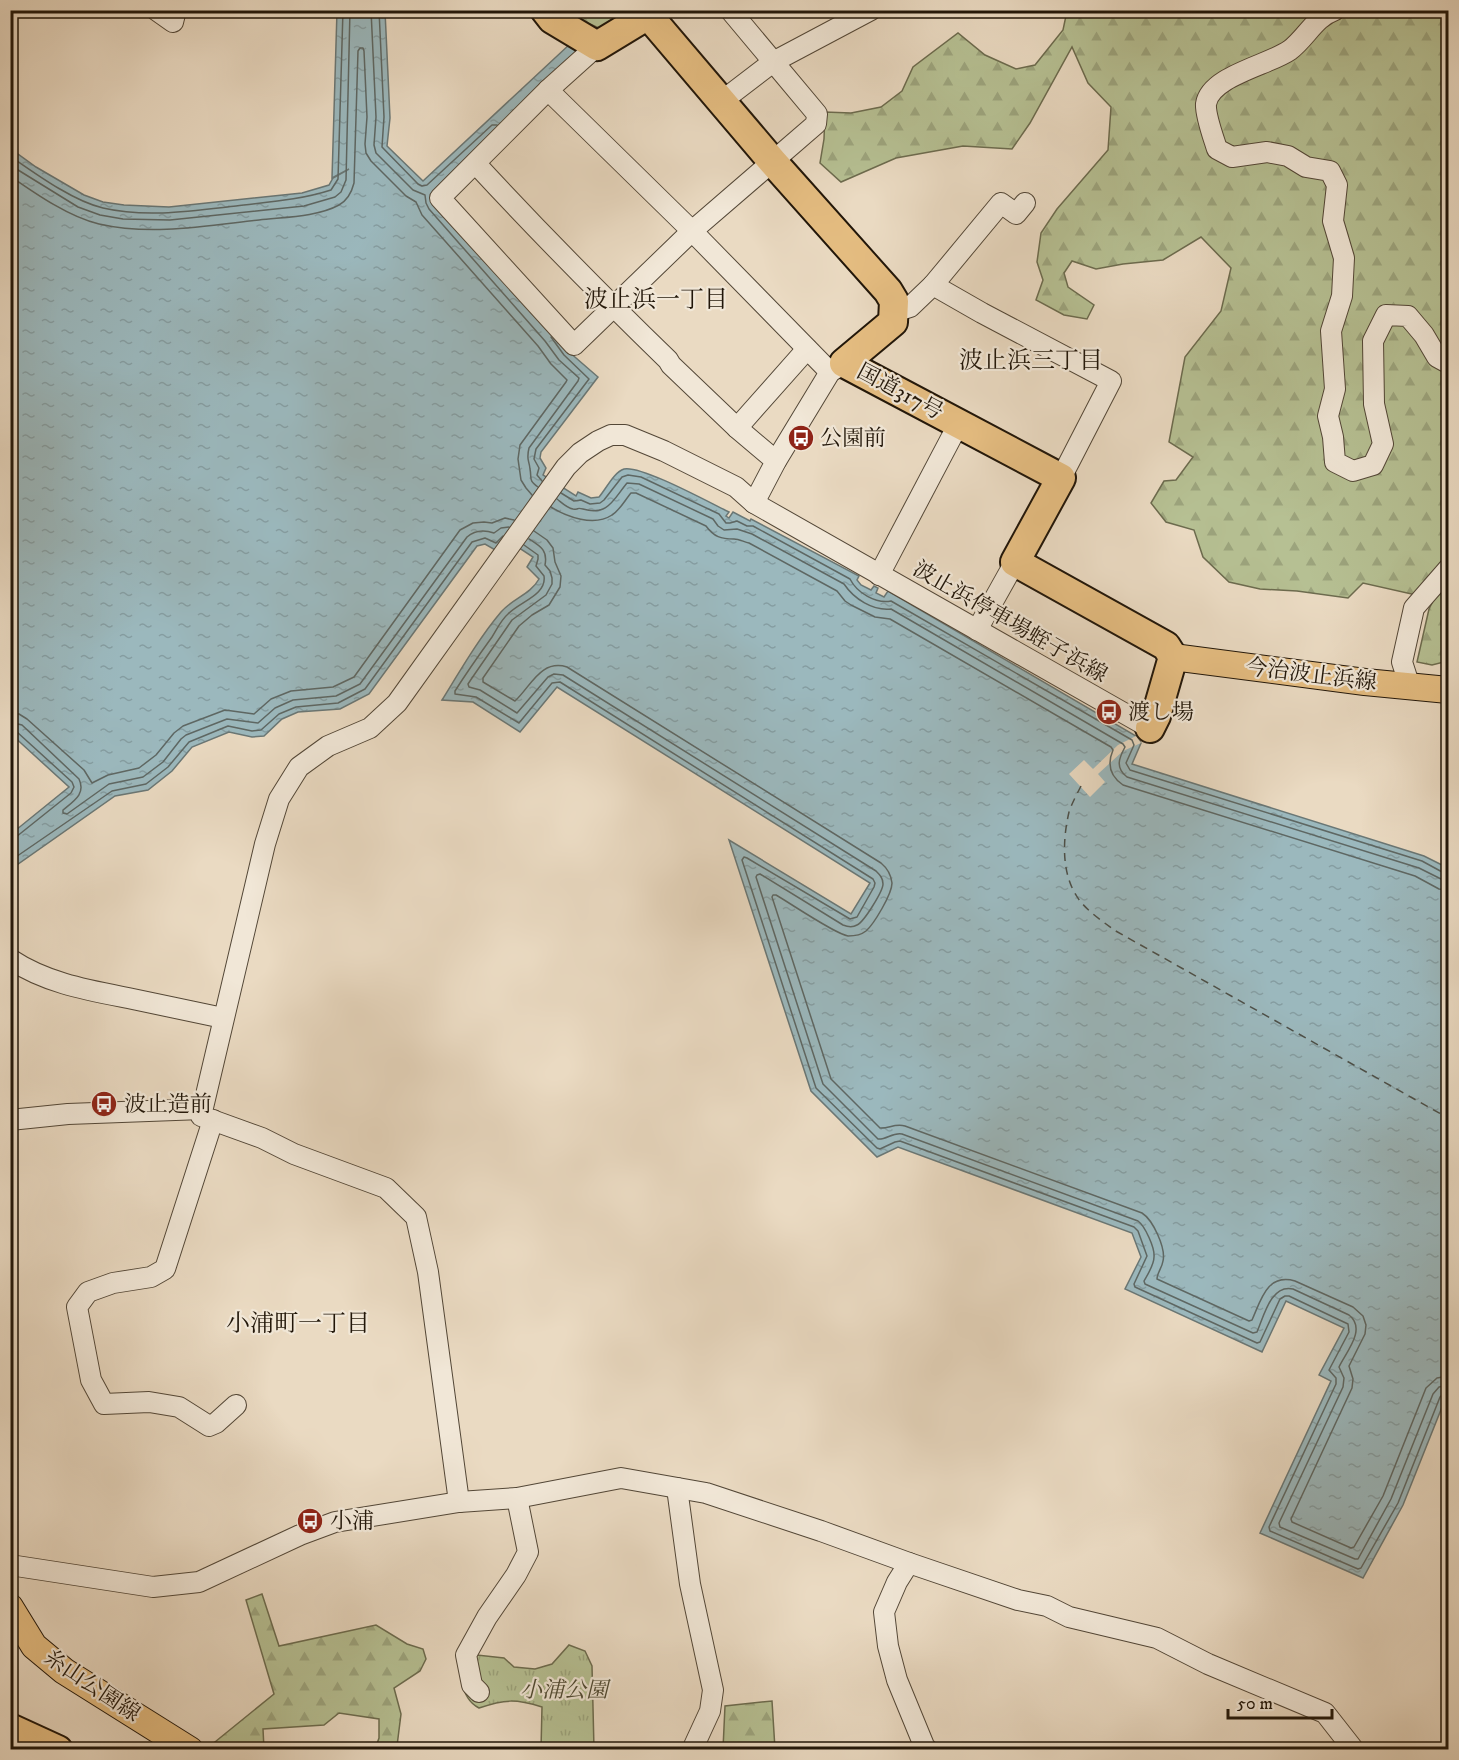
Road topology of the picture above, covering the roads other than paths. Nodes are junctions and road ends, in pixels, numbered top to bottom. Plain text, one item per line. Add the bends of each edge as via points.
1 (156, 10) edge
2 (176, 10) edge
3 (545, 10) edge
4 (730, 10) edge
5 (871, 10) edge
6 (1335, 10) edge
7 (651, 13) edge
8 (597, 46) junction
9 (773, 62) junction
10 (548, 90) junction
11 (722, 101) junction
12 (772, 161) junction
13 (476, 164) junction
14 (1025, 203) dead end
15 (692, 231) junction
16 (933, 285) junction
17 (613, 307) junction
18 (894, 312) junction
19 (807, 349) junction
20 (1449, 363) edge
21 (837, 368) junction
22 (959, 423) junction
23 (736, 429) junction
24 (776, 461) junction
25 (1061, 478) junction
26 (754, 503) junction
27 (1015, 562) junction
28 (1449, 569) edge
29 (879, 574) junction
30 (977, 630) junction
31 (1173, 657) junction
32 (1410, 687) junction
33 (1449, 690) edge
34 (1150, 728) joint
35 (10, 959) edge
36 (223, 1018) junction
37 (207, 1115) junction
38 (10, 1120) edge
39 (236, 1405) dead end
40 (677, 1488) junction
41 (517, 1498) junction
42 (459, 1502) junction
43 (909, 1563) junction
44 (10, 1564) edge
45 (10, 1606) edge
46 (479, 1692) dead end
47 (10, 1728) edge
48 (58, 1749) edge
49 (190, 1749) edge
50 (692, 1749) edge
51 (928, 1749) edge
52 (1354, 1749) edge

1 - 2 street via 173,22
3 - 8 highway via 552,19
4 - 9 street
5 - 9 street
6 - 20 street via 1326,13 1289,50 1216,86 1206,104 1210,129 1217,149 1232,157 1267,152 1288,156 1306,167 1329,171 1337,184 1333,221 1344,258 1342,296 1331,331 1335,388 1328,416 1335,462 1353,471 1373,465 1383,444 1374,404 1374,341 1386,315 1408,316 1437,357
7 - 8 highway
7 - 11 highway
8 - 10 street
9 - 11 street
9 - 12 street via 817,114 816,124
10 - 13 street
10 - 15 street
11 - 12 highway
12 - 15 street
12 - 18 highway via 888,291 894,301
13 - 17 street
13 - 17 street via 441,198 574,345
14 - 16 street via 1016,214 1001,203
15 - 17 street
15 - 19 street
16 - 18 street via 910,308
16 - 25 street via 1111,381
17 - 23 street
18 - 21 highway, 国道317号 via 893,322
19 - 21 street
19 - 23 street
21 - 22 highway, 国道317号
21 - 24 street
22 - 25 highway, 国道317号
22 - 29 street
23 - 24 street
24 - 26 street
25 - 27 highway
26 - 29 street, 波止浜停車場蛭子浜線
26 - 36 street, 波止浜停車場蛭子浜線 via 736,487 625,435 611,435 580,453 397,703 370,728 328,746 300,767 279,799
27 - 30 street
27 - 31 highway via 1166,646
28 - 32 street via 1414,608 1402,662
29 - 30 street, 波止浜停車場蛭子浜線
30 - 34 street, 波止浜停車場蛭子浜線
31 - 32 main road, 今治波止浜線
31 - 34 highway
32 - 33 main road, 今治波止浜線
35 - 36 street via 34,974 77,988
36 - 37 street, 波止浜停車場蛭子浜線
37 - 38 street via 68,1114
37 - 39 street, 波止浜停車場蛭子浜線 via 165,1269 151,1277 87,1292 77,1307 92,1380 104,1404 149,1402 179,1407 209,1426
37 - 42 street via 294,1154 386,1188 416,1217 428,1272
40 - 41 street via 621,1478
40 - 43 street via 716,1496
40 - 50 street via 690,1584 713,1690 710,1711
41 - 42 street
41 - 46 street via 528,1552 466,1655 472,1684
42 - 44 street via 335,1522 199,1582 153,1587
43 - 51 street via 884,1612 897,1680
43 - 52 street via 1047,1606 1069,1617 1156,1638 1325,1713
45 - 49 main road, 糸山公園線 via 34,1646 64,1671
47 - 48 highway

